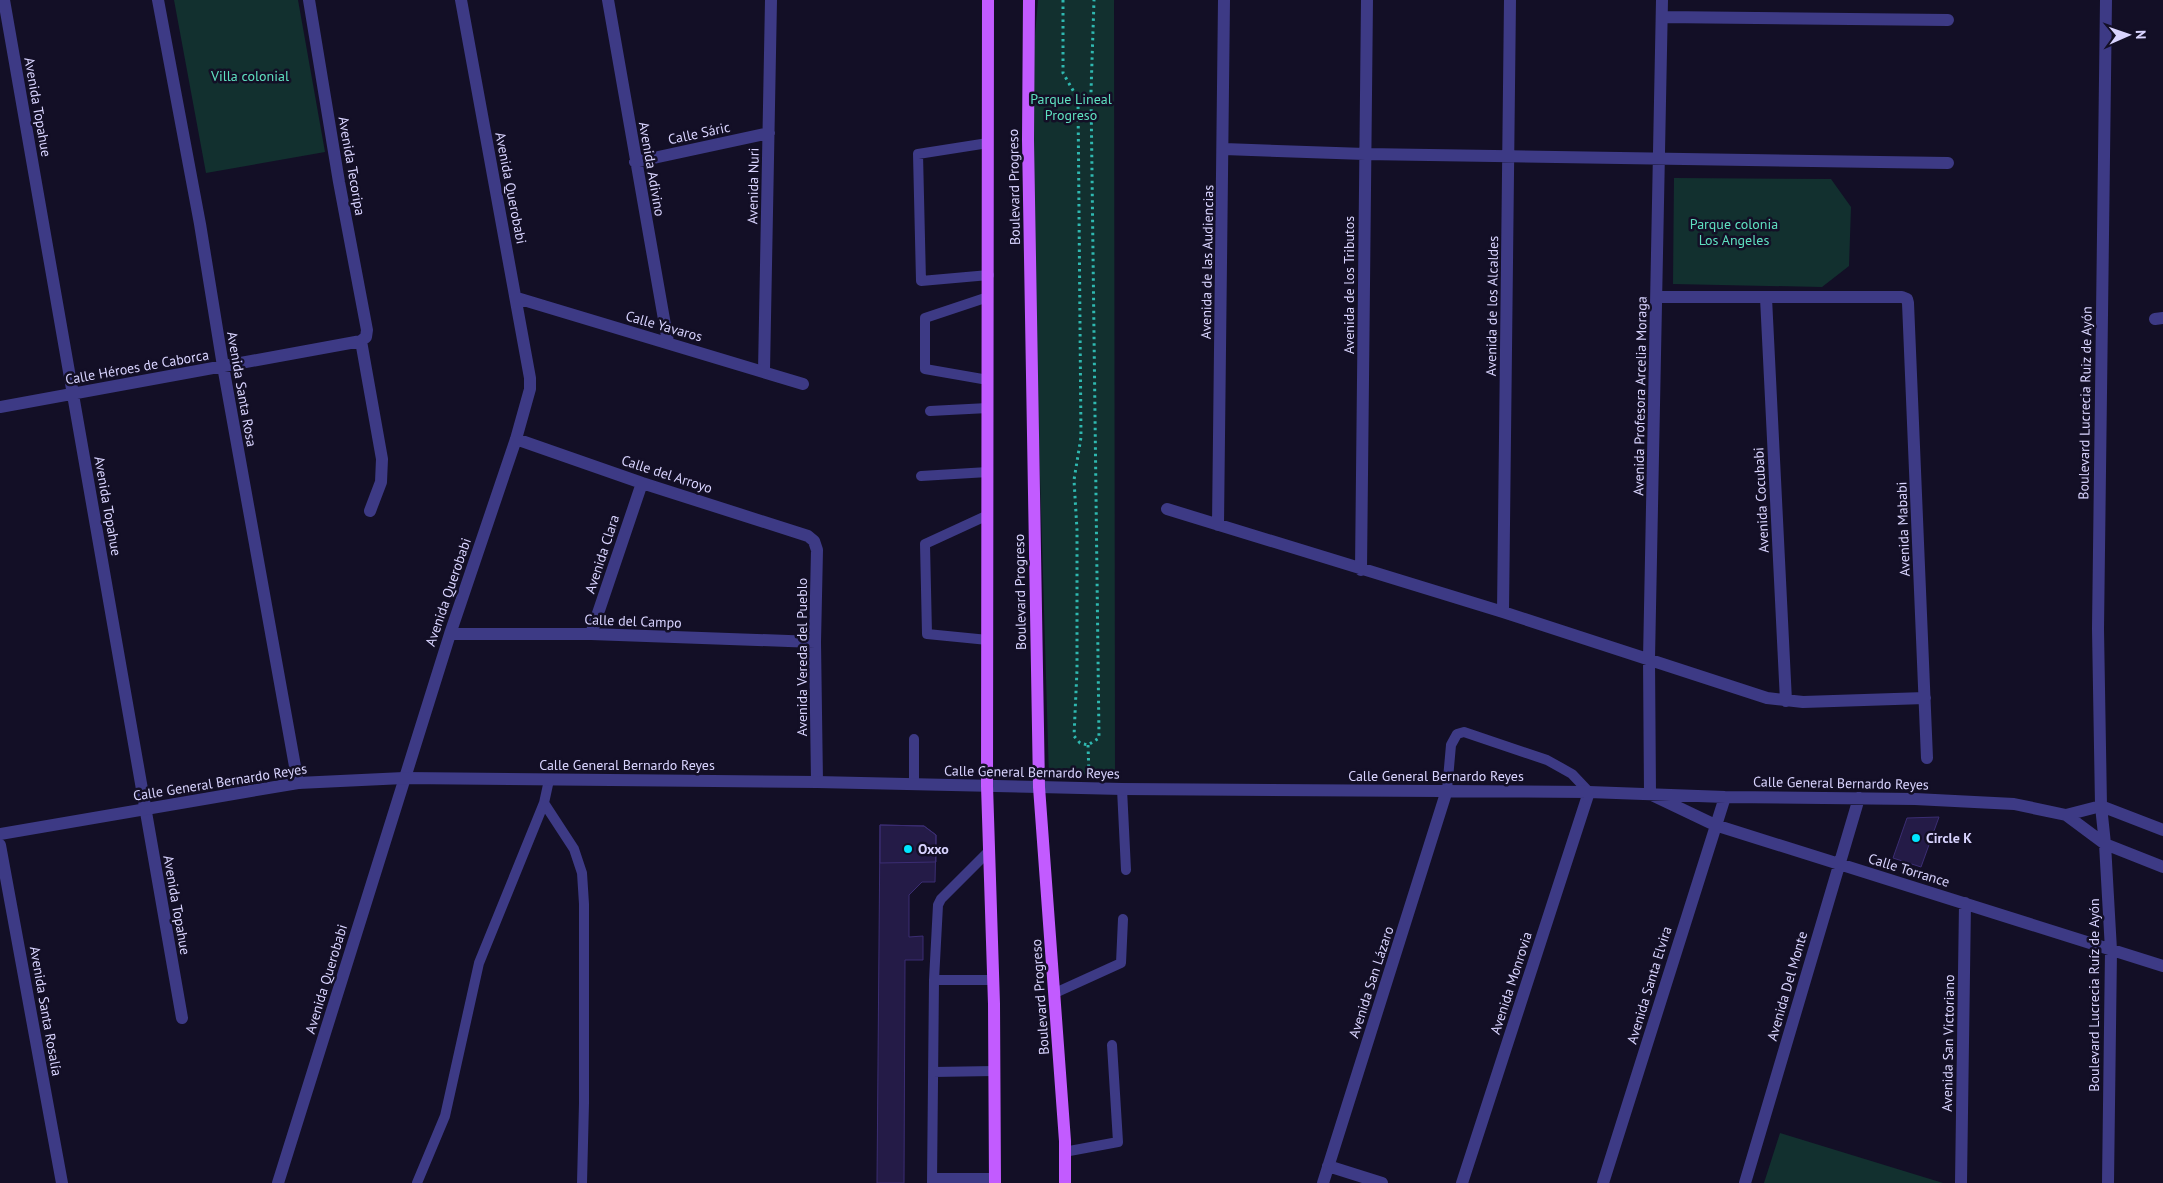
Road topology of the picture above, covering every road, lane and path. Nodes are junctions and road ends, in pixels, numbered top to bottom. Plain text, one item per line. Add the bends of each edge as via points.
1 (4, 0) edge
2 (158, 0) edge
3 (308, 0) edge
4 (461, 0) edge
5 (608, 0) edge
6 (771, 0) edge
7 (988, 0) edge
8 (1029, 0) edge
9 (1063, 0) edge
10 (1094, 0) edge
11 (1224, 0) edge
12 (1367, 0) edge
13 (1510, 0) edge
14 (1662, 0) edge
15 (2106, 0) edge
16 (1662, 17) junction
17 (1948, 20) dead end
18 (769, 133) junction
19 (988, 143) junction
20 (1224, 149) junction
21 (1365, 154) junction
22 (1508, 157) junction
23 (1659, 158) junction
24 (635, 162) junction
25 (1948, 163) dead end
26 (989, 275) junction
27 (988, 297) junction
28 (1658, 297) junction
29 (517, 298) junction
30 (1766, 298) junction
31 (364, 339) junction
32 (668, 342) junction
33 (223, 366) junction
34 (764, 371) junction
35 (988, 380) junction
36 (803, 384) dead end
37 (73, 394) junction
38 (0, 407) edge
39 (988, 408) junction
40 (930, 411) dead end
41 (516, 439) junction
42 (988, 472) junction
43 (921, 476) dead end
44 (642, 483) junction
45 (1167, 509) dead end
46 (370, 511) dead end
47 (988, 515) junction
48 (1218, 525) junction
49 (808, 536) joint
50 (1361, 570) junction
51 (1503, 612) junction
52 (450, 634) junction
53 (591, 634) junction
54 (988, 640) junction
55 (815, 642) junction
56 (1650, 659) junction
57 (1925, 698) junction
58 (1786, 701) junction
59 (914, 739) dead end
60 (1088, 745) junction
61 (1927, 758) dead end
62 (404, 778) junction
63 (549, 780) junction
64 (817, 782) junction
65 (298, 783) junction
66 (914, 784) junction
67 (988, 786) junction
68 (1039, 787) junction
69 (1090, 789) junction
70 (1122, 789) junction
71 (1447, 790) junction
72 (1589, 792) junction
73 (1650, 794) junction
74 (1725, 797) junction
75 (1859, 798) junction
76 (544, 804) junction
77 (2101, 806) junction
78 (144, 809) junction
79 (2066, 815) junction
80 (1715, 825) junction
81 (2163, 830) edge
82 (0, 834) edge
83 (2105, 844) junction
84 (0, 845) edge
85 (989, 851) junction
86 (1839, 864) junction
87 (2163, 867) edge
88 (1126, 870) dead end
89 (1965, 903) junction
90 (1123, 919) dead end
91 (2111, 950) junction
92 (2163, 966) edge
93 (934, 980) junction
94 (993, 980) junction
95 (1055, 993) junction
96 (182, 1018) dead end
97 (1112, 1044) dead end
98 (994, 1071) junction
99 (933, 1072) junction
100 (1064, 1152) junction
101 (1328, 1166) junction
102 (994, 1180) edge
103 (932, 1181) edge
104 (62, 1183) edge
105 (278, 1183) edge
106 (417, 1183) edge
107 (582, 1183) edge
108 (1065, 1183) edge
109 (1322, 1183) edge
110 (1382, 1183) edge
111 (1462, 1183) edge
112 (1603, 1183) edge
113 (1745, 1183) edge
114 (1961, 1183) edge
115 (2108, 1183) edge

1 - 37 street, Avenida Topahue
2 - 33 street, Avenida Santa Rosa
3 - 31 street, Avenida Tecoripa via 367,330
4 - 29 street, Avenida Querobabi
5 - 24 street, Avenida Adivino
6 - 18 street, Avenida Nuri
7 - 19 main road, Boulevard Progreso
8 - 68 main road, Boulevard Progreso via 1028,140
9 - 60 path via 1064,73 1078,99 1081,437 1074,480 1077,670 1074,736 1080,743
10 - 60 path via 1091,102 1099,738
11 - 20 street, Avenida de las Audiencias
12 - 21 street, Avenida de los Tributos
13 - 22 street, Avenida de los Alcaldes
14 - 16 street, Avenida Profesora Arcelia Moraga
15 - 77 street, Boulevard Lucrecia Ruiz de Ayón via 2099,451
16 - 17 street
16 - 23 street, Avenida Profesora Arcelia Moraga
18 - 24 street, Calle Sáric
18 - 34 street, Avenida Nuri
19 - 26 main road, Boulevard Progreso
19 - 26 lane via 918,154 921,281
20 - 21 street
20 - 48 street, Avenida de las Audiencias
21 - 22 street
21 - 50 street, Avenida de los Tributos
22 - 23 street
22 - 51 street, Avenida de los Alcaldes
23 - 25 street
23 - 28 street, Avenida Profesora Arcelia Moraga
24 - 32 street, Avenida Adivino
26 - 27 main road, Boulevard Progreso
27 - 35 main road, Boulevard Progreso
27 - 35 lane via 926,318 925,369
28 - 30 street
28 - 56 street, Avenida Profesora Arcelia Moraga
29 - 32 street, Calle Yavaros
29 - 41 street, Avenida Querobabi via 530,389
30 - 57 street, Avenida Mababi via 1902,297 1908,303
30 - 58 street, Avenida Cocubabi
31 - 33 street, Calle Héroes de Caborca
31 - 46 street, Avenida Tecoripa via 382,459 381,482
32 - 34 street, Calle Yavaros
33 - 37 street, Calle Héroes de Caborca
33 - 65 street, Avenida Santa Rosa
34 - 36 street, Calle Yavaros
35 - 39 main road, Boulevard Progreso
37 - 38 street, Calle Héroes de Caborca
37 - 78 street, Avenida Topahue
39 - 40 lane
39 - 42 main road, Boulevard Progreso
41 - 44 street, Calle del Arroyo
41 - 52 street, Avenida Querobabi
42 - 43 lane
42 - 47 main road, Boulevard Progreso
44 - 49 street, Calle del Arroyo
44 - 53 street, Avenida Clara
45 - 48 street
47 - 54 main road, Boulevard Progreso
47 - 54 lane via 926,544 927,634
48 - 50 street
49 - 55 street, Avenida Vereda del Pueblo via 817,550
50 - 51 street
51 - 56 street
52 - 53 street, Calle del Campo
52 - 62 street, Avenida Querobabi
53 - 55 street, Calle del Campo
54 - 67 main road, Boulevard Progreso
55 - 64 street, Avenida Vereda del Pueblo
56 - 58 street via 1767,698
56 - 73 street, Avenida Profesora Arcelia Moraga
57 - 58 street
57 - 61 street, Avenida Mababi
59 - 66 lane
60 - 69 path
62 - 63 street, Calle General Bernardo Reyes
62 - 65 street, Calle General Bernardo Reyes
62 - 105 street, Avenida Querobabi
63 - 64 street, Calle General Bernardo Reyes
63 - 76 lane
64 - 66 street, Calle General Bernardo Reyes
65 - 78 street, Calle General Bernardo Reyes
66 - 67 street, Calle General Bernardo Reyes
67 - 68 street, Calle General Bernardo Reyes
67 - 85 main road, Boulevard Progreso
68 - 69 street, Calle General Bernardo Reyes
68 - 95 main road, Boulevard Progreso
69 - 70 street, Calle General Bernardo Reyes
70 - 71 street, Calle General Bernardo Reyes
70 - 88 lane
71 - 72 street, Calle General Bernardo Reyes
71 - 72 lane via 1451,745 1457,734 1464,732 1547,760 1572,774
71 - 101 street, Avenida San Lázaro
72 - 73 street, Calle General Bernardo Reyes
72 - 111 street, Avenida Monrovia
73 - 74 street, Calle General Bernardo Reyes
73 - 80 street, Calle Torrance
74 - 75 street, Calle General Bernardo Reyes
74 - 80 street, Avenida Santa Elvira
75 - 79 street, Calle General Bernardo Reyes via 2014,804
75 - 86 street, Avenida Del Monte
76 - 106 lane via 479,963 445,1116
76 - 107 lane via 574,849 582,873
77 - 79 street, Calle General Bernardo Reyes
77 - 81 street
77 - 83 street, Boulevard Lucrecia Ruíz de Ayón
78 - 82 street, Calle General Bernardo Reyes
78 - 96 street, Avenida Topahue
79 - 83 street, Calle General Bernardo Reyes
80 - 86 street, Calle Torrance
80 - 112 street, Avenida Santa Elvira
83 - 87 street, Calle General Bernardo Reyes
83 - 91 street, Boulevard Lucrecia Ruíz de Ayón
84 - 104 street, Avenida Santa Rosalía
85 - 93 lane via 938,905
85 - 94 main road, Boulevard Progreso
86 - 89 street, Calle Torrance
86 - 113 street, Avenida Del Monte
89 - 91 street, Calle Torrance
89 - 114 street, Avenida San Victoriano
90 - 95 lane via 1121,963
91 - 92 street, Calle Torrance
91 - 115 street, Boulevard Lucrecia Ruíz de Ayón
93 - 94 lane
93 - 99 lane
94 - 98 main road, Boulevard Progreso
95 - 100 main road, Boulevard Progreso
97 - 100 lane via 1118,1142
98 - 99 lane
98 - 102 main road, Boulevard Progreso
99 - 103 lane
100 - 108 main road, Boulevard Progreso
101 - 109 street, Avenida San Lázaro
101 - 110 street
102 - 103 lane

